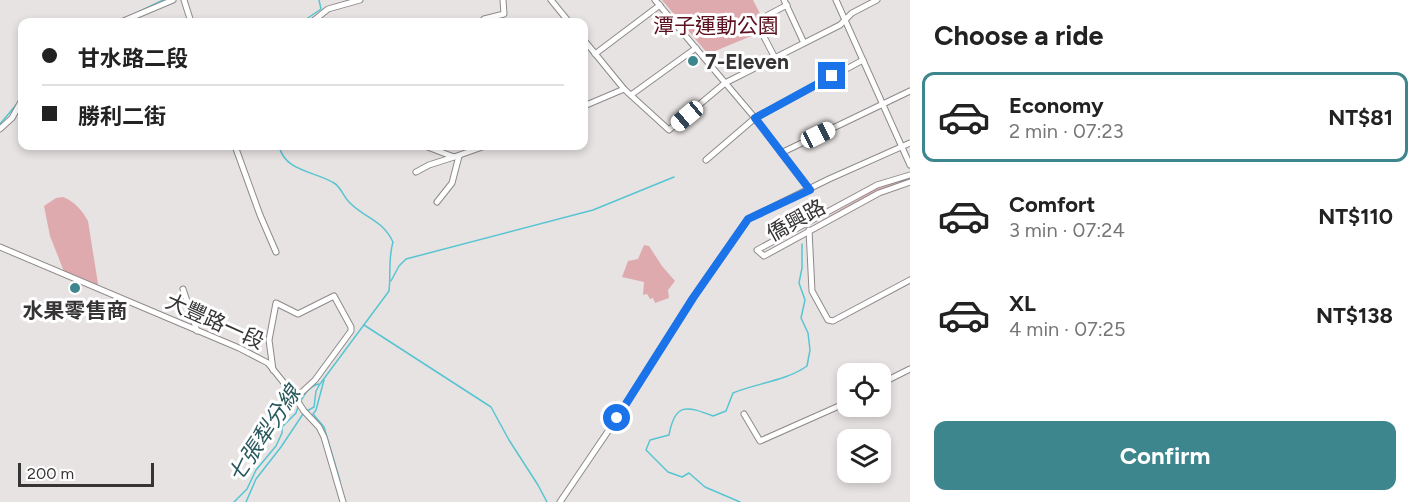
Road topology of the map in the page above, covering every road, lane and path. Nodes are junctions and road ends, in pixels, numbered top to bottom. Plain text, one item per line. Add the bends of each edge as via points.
1 (173, 0) edge
2 (184, 0) edge
3 (360, 0) edge
4 (503, 0) edge
5 (551, 0) edge
6 (836, 0) edge
7 (877, 0) edge
8 (658, 3) edge
9 (785, 3) edge
10 (768, 15) dead end
11 (130, 18) edge
12 (190, 18) edge
13 (317, 18) edge
14 (488, 18) edge
15 (565, 18) edge
16 (846, 20) junction
17 (762, 33) dead end
18 (804, 43) junction
19 (588, 45) edge
20 (696, 48) junction
21 (595, 54) junction
22 (775, 58) junction
23 (863, 60) junction
24 (725, 83) junction
25 (624, 89) junction
26 (910, 91) edge
27 (631, 95) junction
28 (883, 103) junction
29 (588, 104) edge
30 (18, 107) edge
31 (755, 118) junction
32 (0, 129) edge
33 (910, 143) edge
34 (902, 147) junction
35 (237, 150) edge
36 (437, 150) edge
37 (473, 150) edge
38 (781, 153) junction
39 (456, 156) junction
40 (706, 160) dead end
41 (910, 165) edge
42 (416, 172) dead end
43 (910, 175) edge
44 (910, 182) edge
45 (810, 190) junction
46 (437, 202) dead end
47 (807, 223) junction
48 (810, 231) junction
49 (0, 247) edge
50 (276, 252) dead end
51 (910, 280) edge
52 (183, 289) dead end
53 (196, 331) junction
54 (910, 369) edge
55 (273, 371) junction
56 (891, 378) edge
57 (297, 401) junction
58 (837, 407) edge
59 (744, 414) dead end
60 (343, 502) edge
61 (560, 502) edge

1 - 11 street
2 - 12 street
3 - 13 street via 328,9
4 - 14 street via 504,14
5 - 15 street
6 - 16 street
7 - 16 street
8 - 20 street
8 - 21 street
9 - 10 street
9 - 18 street
16 - 18 street
16 - 23 street
17 - 22 street
18 - 22 street
19 - 21 street
20 - 24 street
20 - 27 street
21 - 25 street
22 - 24 street
23 - 28 street
23 - 31 street
24 - 27 street via 669,130
24 - 31 street
25 - 27 street
25 - 29 street
26 - 28 street
28 - 34 street
28 - 38 street
30 - 32 street
31 - 38 street
31 - 40 street
33 - 34 street
34 - 41 street
34 - 45 street
35 - 50 street
36 - 39 street
37 - 39 street
38 - 45 street
39 - 42 street
39 - 46 street via 452,183
43 - 47 street, 僑興路 via 877,185
44 - 48 street, 僑興路 via 881,192
45 - 61 street via 748,219
47 - 48 street
47 - 48 street, 僑興路 via 757,250 764,256
48 - 51 street via 812,290 828,320 833,321
49 - 53 street, 大豐路一段
52 - 53 street
53 - 55 street, 大豐路一段 via 268,363
54 - 56 street
55 - 57 street, 大豐路一段
55 - 57 street via 269,340 276,303 298,314 334,296 351,331
57 - 60 street, 大豐路一段 via 321,432
58 - 59 street via 760,441

